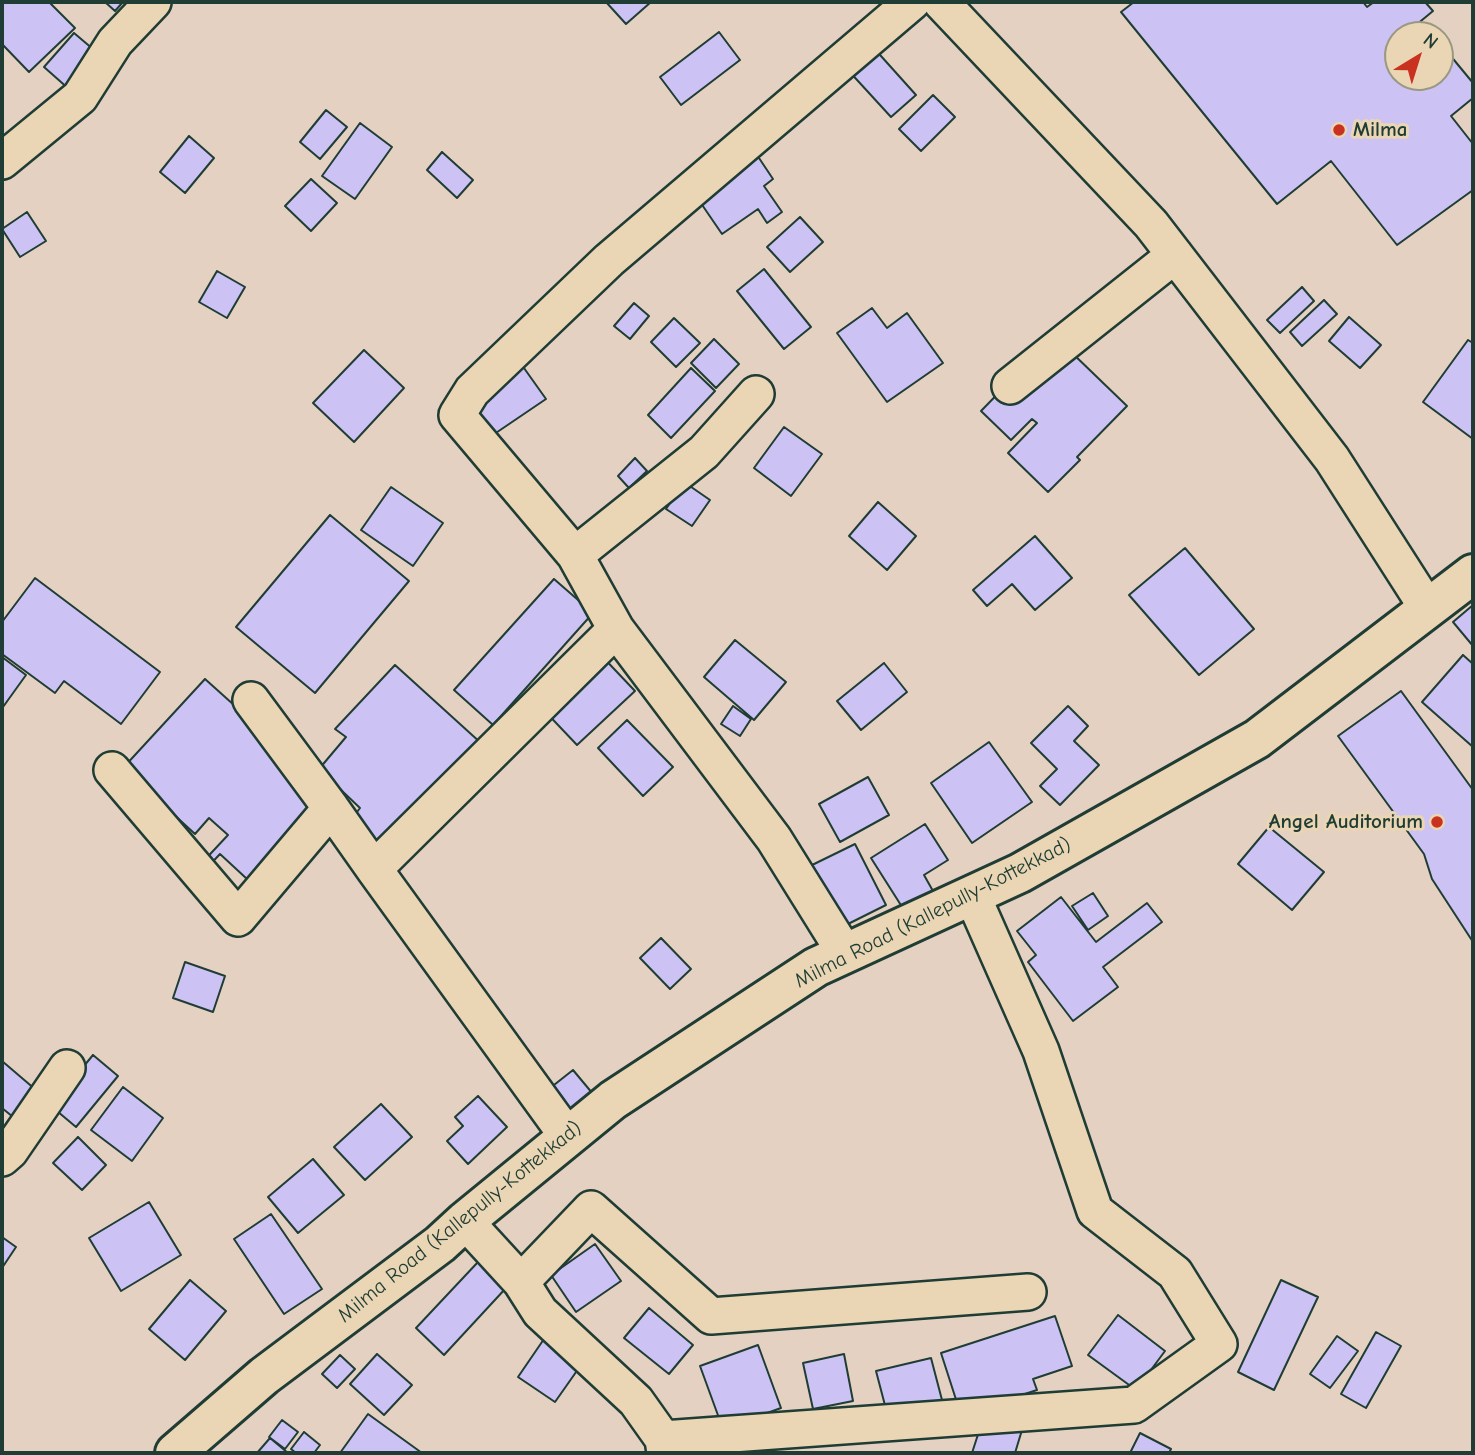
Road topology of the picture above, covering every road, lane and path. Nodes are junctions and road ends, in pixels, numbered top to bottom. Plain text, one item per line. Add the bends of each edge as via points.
1 (153, 2) edge
2 (912, 2) edge
3 (941, 2) edge
4 (2, 161) edge
5 (1175, 255) junction
6 (1010, 386) dead end
7 (756, 394) dead end
8 (576, 555) junction
9 (1473, 574) edge
10 (1428, 609) junction
11 (616, 629) junction
12 (251, 700) dead end
13 (113, 770) dead end
14 (331, 808) junction
15 (374, 869) junction
16 (972, 895) junction
17 (845, 953) junction
18 (67, 1068) dead end
19 (568, 1137) junction
20 (2, 1158) edge
21 (464, 1221) junction
22 (521, 1282) junction
23 (1028, 1292) dead end
24 (664, 1446) edge
25 (176, 1453) edge

1 - 4 street via 115,42 80,97
2 - 8 street via 609,260 472,391 457,415
3 - 5 street
5 - 6 street
5 - 10 street via 1332,459
7 - 8 street via 704,452
8 - 11 street
9 - 10 main road, Milma Road (Kallepully-Kottekkad)
10 - 16 main road, Milma Road (Kallepully-Kottekkad) via 1256,739 1020,873
11 - 15 street
11 - 17 street via 774,839
12 - 14 street
13 - 14 street via 238,918
14 - 15 street
15 - 19 street
16 - 17 main road, Milma Road (Kallepully-Kottekkad)
16 - 24 street via 1041,1051 1095,1211 1175,1273 1219,1344 1134,1405
17 - 19 main road, Milma Road (Kallepully-Kottekkad) via 816,967 613,1100
18 - 20 street
19 - 21 main road, Milma Road (Kallepully-Kottekkad)
21 - 22 street
21 - 25 main road, Milma Road (Kallepully-Kottekkad) via 264,1376
22 - 23 street via 591,1209 711,1316
22 - 24 street via 540,1312 636,1401

